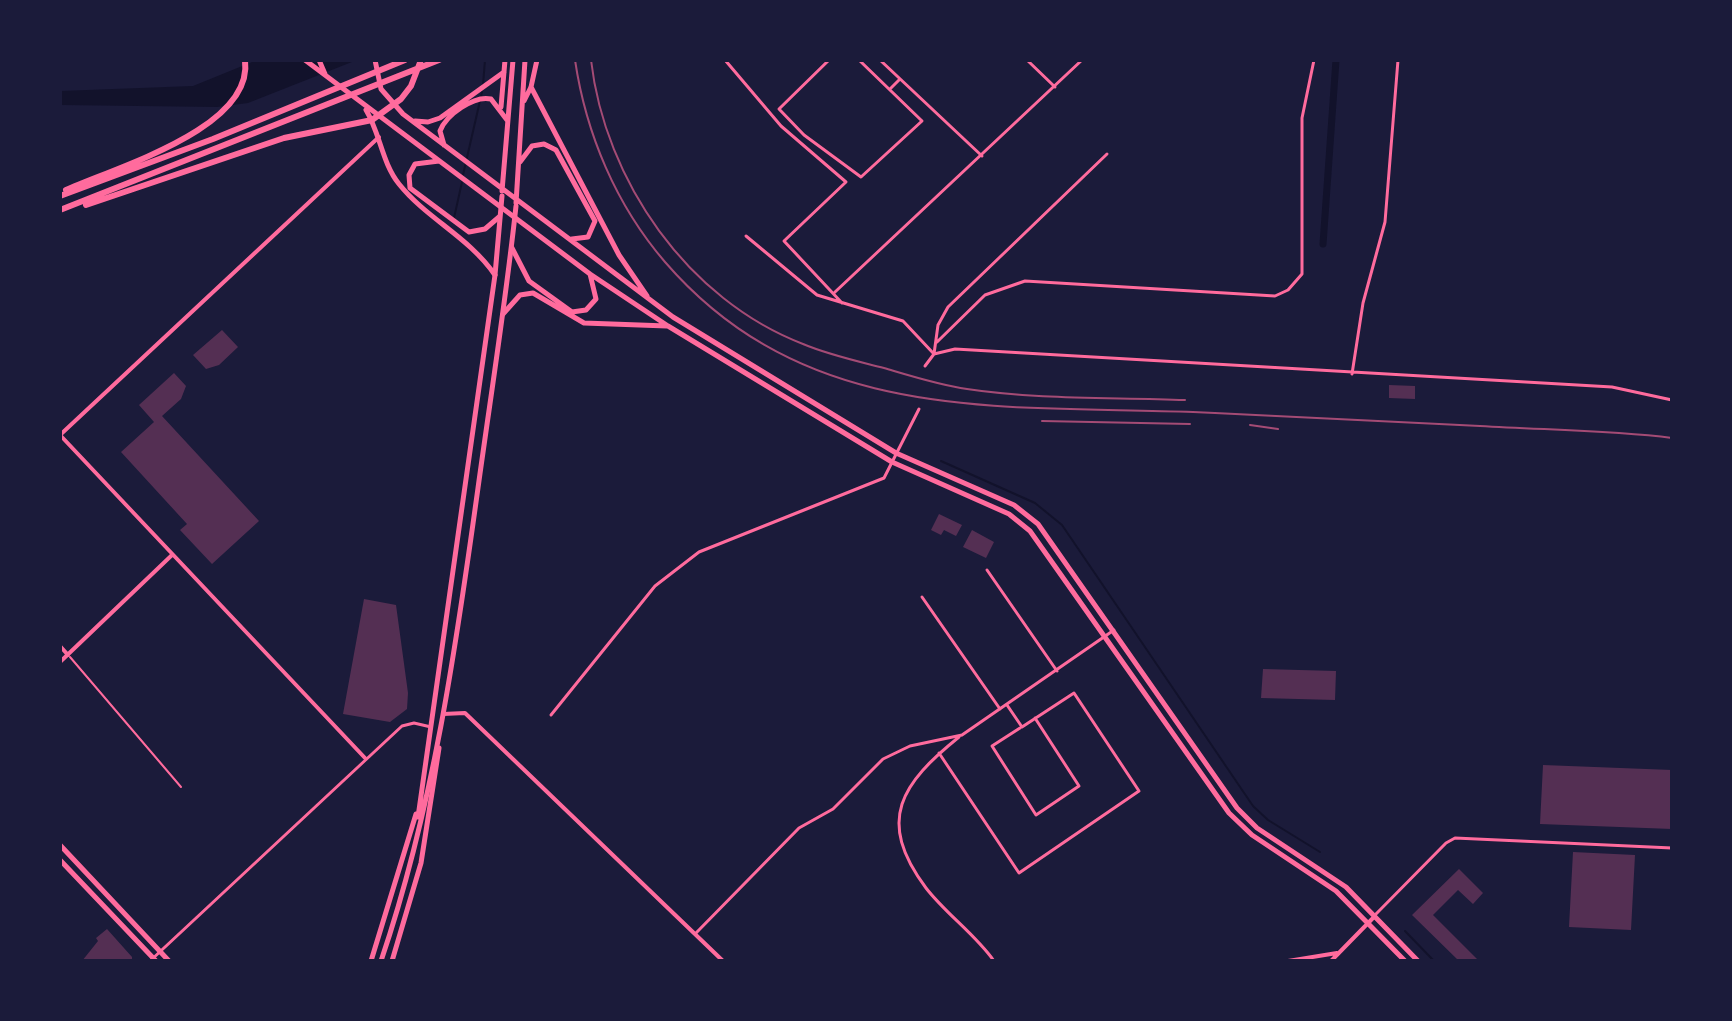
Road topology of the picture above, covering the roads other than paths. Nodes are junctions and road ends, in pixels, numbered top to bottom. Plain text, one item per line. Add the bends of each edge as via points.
1 (245, 60) edge
2 (305, 60) edge
3 (319, 60) edge
4 (375, 60) edge
5 (405, 60) edge
6 (421, 60) edge
7 (439, 60) edge
8 (505, 60) edge
9 (513, 60) edge
10 (525, 60) edge
11 (537, 60) edge
12 (725, 60) edge
13 (829, 60) edge
14 (859, 60) edge
15 (880, 60) edge
16 (1027, 60) edge
17 (1082, 60) edge
18 (1314, 60) edge
19 (1398, 60) edge
20 (504, 72) junction
21 (326, 77) junction
22 (900, 79) junction
23 (531, 87) junction
24 (1055, 87) junction
25 (890, 89) junction
26 (469, 101) junction
27 (523, 103) junction
28 (364, 107) junction
29 (500, 108) junction
30 (414, 121) junction
31 (507, 121) junction
32 (379, 137) junction
33 (445, 146) junction
34 (1107, 154) dead end
35 (982, 156) junction
36 (444, 162) junction
37 (520, 162) junction
38 (60, 194) edge
39 (60, 212) edge
40 (499, 217) junction
41 (746, 236) dead end
42 (568, 239) junction
43 (512, 247) junction
44 (590, 274) junction
45 (495, 275) junction
46 (835, 292) junction
47 (653, 303) junction
48 (842, 303) junction
49 (502, 314) junction
50 (668, 326) junction
51 (937, 342) junction
52 (934, 354) junction
53 (925, 366) dead end
54 (1352, 374) junction
55 (1672, 400) edge
56 (919, 409) dead end
57 (60, 435) edge
58 (896, 453) junction
59 (892, 462) junction
60 (172, 555) junction
61 (987, 570) dead end
62 (922, 597) dead end
63 (1114, 630) junction
64 (1105, 636) junction
65 (60, 646) edge
66 (68, 655) junction
67 (60, 662) edge
68 (1057, 671) junction
69 (1007, 705) junction
70 (1000, 709) junction
71 (443, 714) junction
72 (551, 715) dead end
73 (1035, 718) junction
74 (441, 726) junction
75 (431, 727) junction
76 (1022, 727) junction
77 (962, 735) junction
78 (939, 753) junction
79 (365, 758) junction
80 (181, 787) dead end
81 (419, 805) junction
82 (60, 845) edge
83 (415, 845) junction
84 (1672, 848) edge
85 (60, 860) edge
86 (1375, 915) junction
87 (1368, 922) junction
88 (695, 934) junction
89 (159, 950) junction
90 (1340, 952) junction
91 (153, 960) edge
92 (169, 961) edge
93 (371, 961) edge
94 (381, 961) edge
95 (392, 961) edge
96 (723, 961) edge
97 (994, 961) edge
98 (1288, 961) edge
99 (1331, 961) edge
100 (1405, 961) edge
101 (1418, 961) edge

1 - 38 highway via 239,96 208,126
2 - 21 main road
3 - 21 main road
4 - 30 main road via 381,89
5 - 38 highway via 213,139
6 - 39 highway via 401,99 372,120 284,138
7 - 39 highway
8 - 20 main road
9 - 31 main road
10 - 27 main road
11 - 23 main road
12 - 46 street via 781,126 846,182 784,241
13 - 25 street via 779,109 804,135 861,177 922,121
14 - 25 street
15 - 22 street
16 - 24 street
17 - 24 street
18 - 51 street via 1302,118 1302,274 1288,290 1275,296 1025,281 985,295
19 - 54 street via 1385,222 1363,303
20 - 26 main road
20 - 29 main road
21 - 28 main road
22 - 25 street
22 - 35 street
23 - 27 main road
23 - 47 main road via 619,255
24 - 35 street
26 - 29 main road via 484,97
26 - 30 main road via 428,122
26 - 33 main road via 441,126
27 - 37 main road
28 - 32 main road
28 - 36 main road
29 - 31 main road
30 - 33 main road
31 - 40 main road
32 - 45 main road via 401,187 477,251
32 - 57 street
33 - 42 main road
34 - 51 street via 948,307 938,325
35 - 46 street
36 - 40 main road via 415,164 410,188 469,232 485,229
36 - 44 main road
37 - 42 main road via 532,146 556,150 595,221 588,237
37 - 43 main road
40 - 45 main road
41 - 48 street via 817,295
42 - 47 main road
43 - 44 main road via 529,281 572,312 586,310 596,299
43 - 49 main road
44 - 50 main road
45 - 75 main road
46 - 48 street
47 - 58 main road
48 - 52 street via 903,321
49 - 50 main road via 520,295 533,293 584,323
49 - 71 main road
50 - 59 main road
51 - 52 street
52 - 53 street
52 - 54 street via 955,349
54 - 55 street via 1612,387
56 - 58 street
57 - 60 street
58 - 59 street
58 - 63 main road via 1014,505 1038,524
59 - 64 main road via 1023,525
59 - 72 street via 878,481 699,552 655,586
60 - 66 street
60 - 79 street
61 - 68 street
62 - 70 street
63 - 64 street
63 - 86 main road via 1237,808 1257,828 1330,874
64 - 68 street
64 - 87 main road via 1237,822 1324,881
65 - 66 street
66 - 67 street
66 - 80 lane
68 - 69 street
69 - 70 street
69 - 76 street
70 - 77 street
71 - 74 main road
71 - 88 street via 465,713
73 - 76 street
73 - 76 street via 1079,786 1036,815 992,746
73 - 78 street via 1074,693 1139,791 1019,873
74 - 83 main road
74 - 95 main road via 424,850
75 - 79 street via 402,726
75 - 81 main road
77 - 78 street
77 - 88 street via 910,746 883,759 833,809 799,828
78 - 97 street via 907,788 898,812 904,845 925,887
79 - 89 street
81 - 83 main road
81 - 93 main road
82 - 89 main road
83 - 94 main road
84 - 86 street via 1455,838
85 - 91 main road
86 - 87 street
86 - 101 main road
87 - 90 street
87 - 100 main road
88 - 96 street
89 - 91 street
89 - 92 main road
90 - 98 street
90 - 99 street

